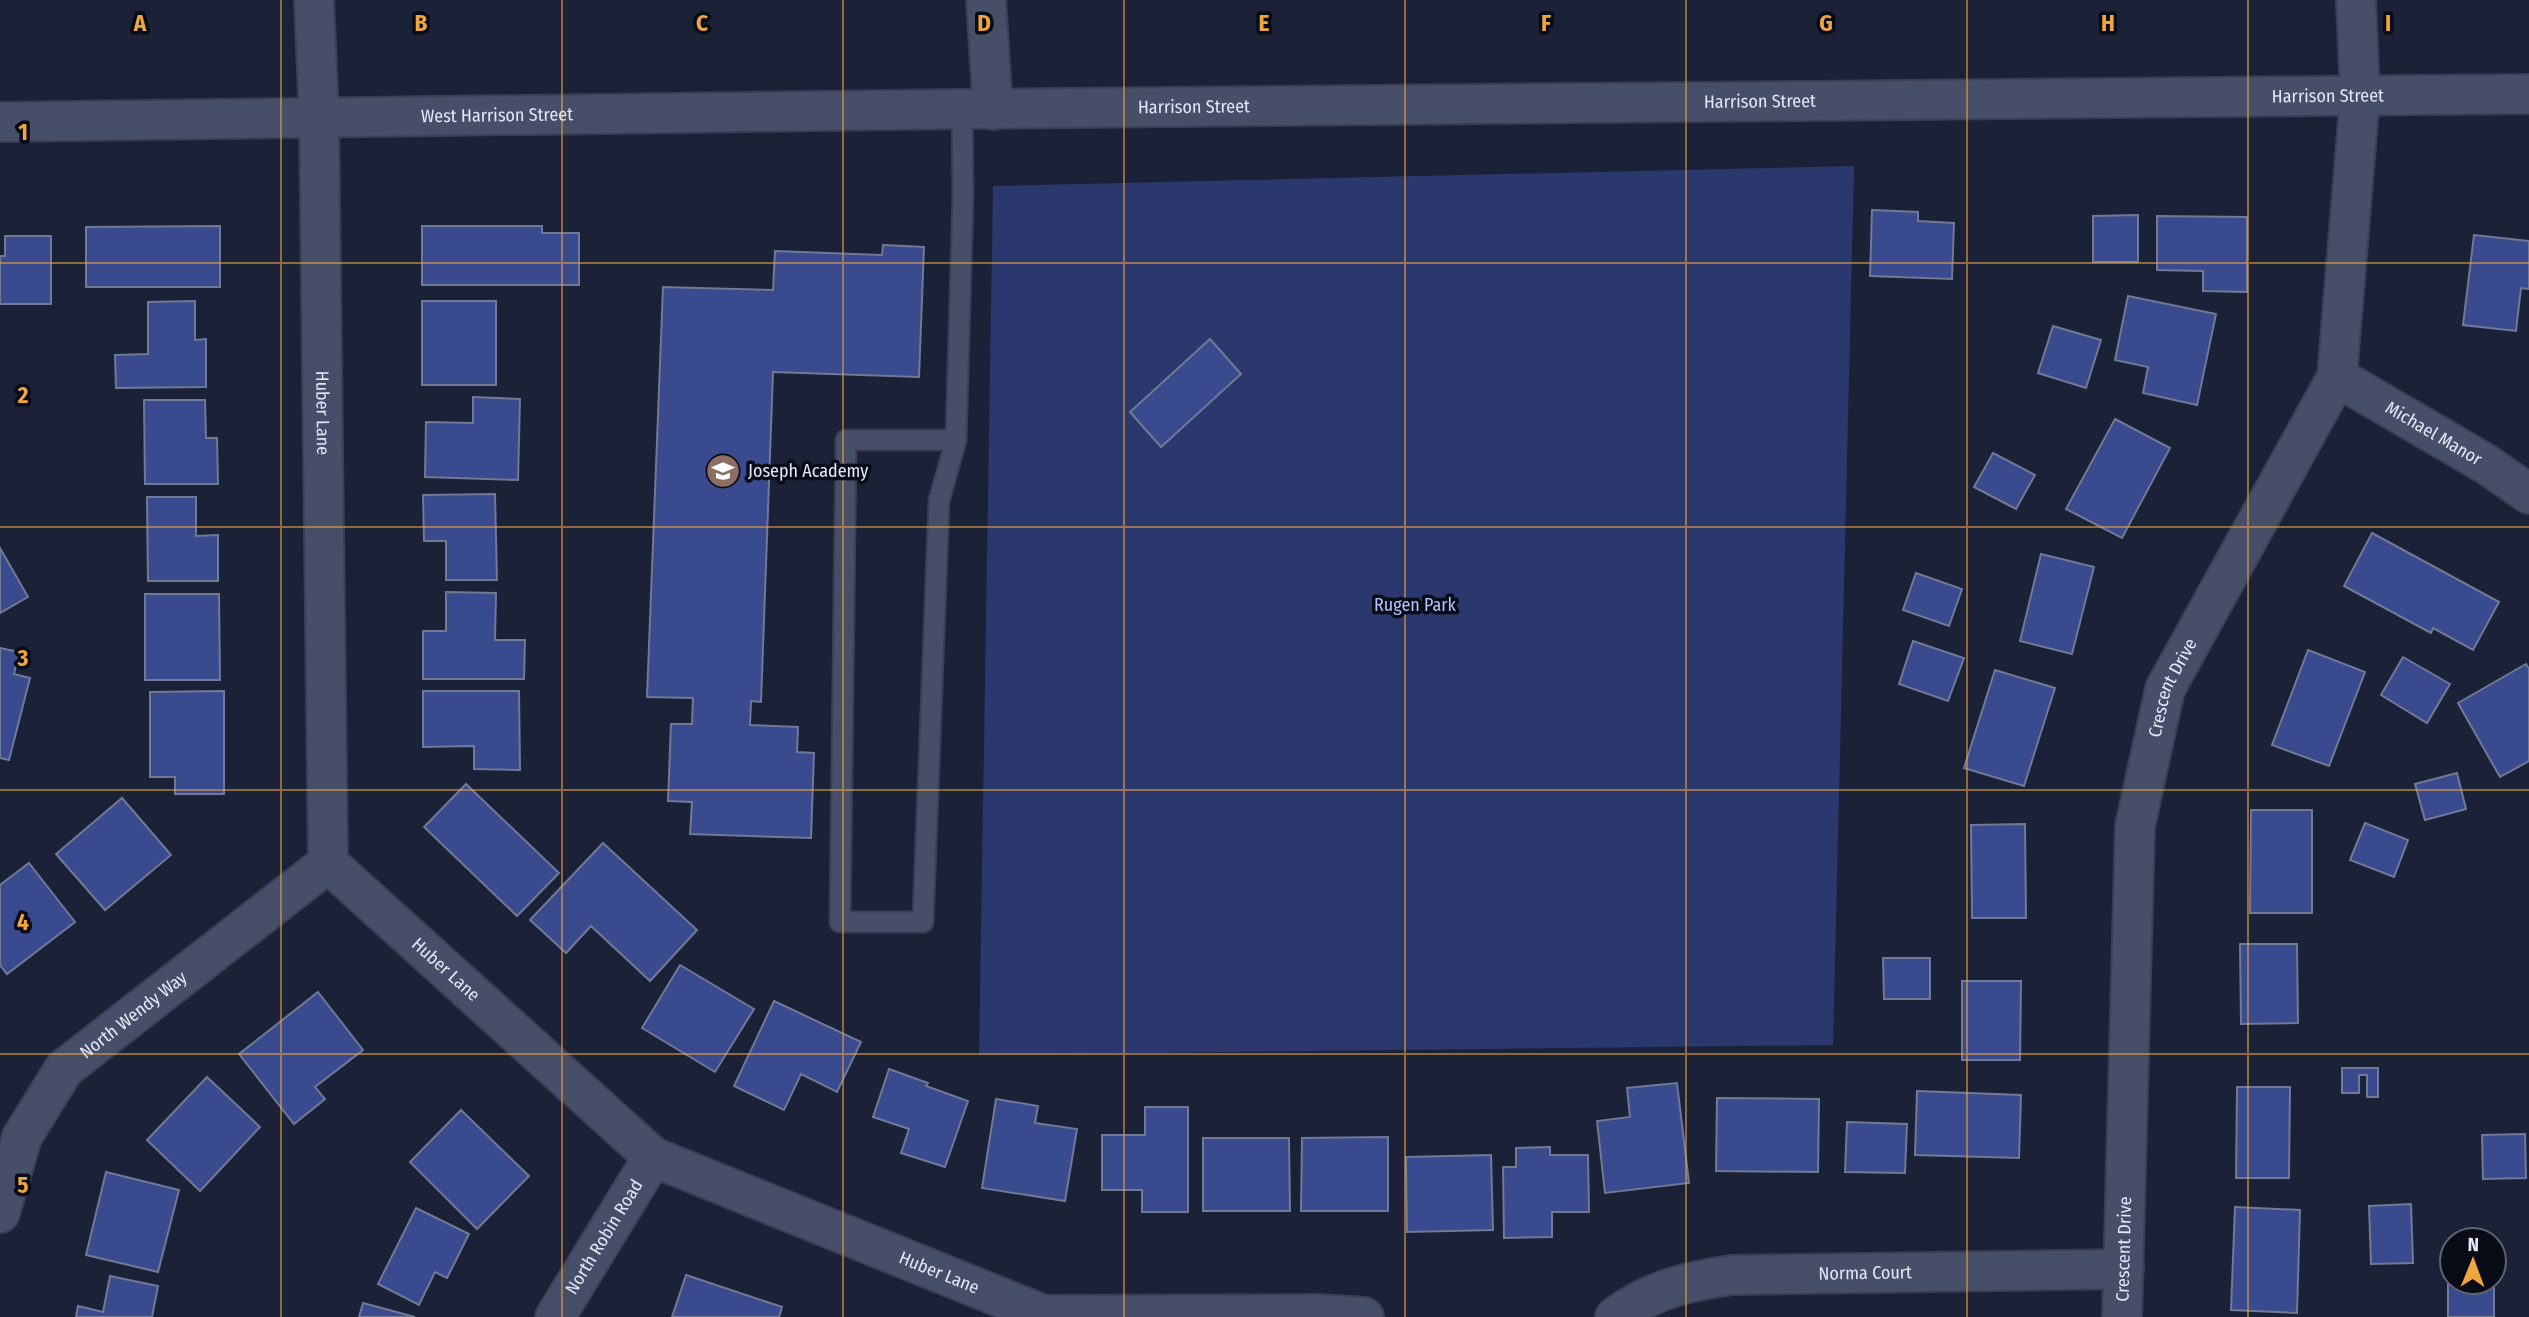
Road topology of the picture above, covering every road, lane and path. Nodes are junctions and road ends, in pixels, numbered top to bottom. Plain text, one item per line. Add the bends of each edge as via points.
1 (314, 0) edge
2 (986, 0) edge
3 (2356, 0) edge
4 (2529, 94) edge
5 (2360, 96) junction
6 (978, 109) junction
7 (319, 117) junction
8 (0, 122) edge
9 (2337, 377) junction
10 (956, 440) junction
11 (2529, 494) edge
12 (328, 863) junction
13 (653, 1157) junction
14 (0, 1213) edge
15 (2124, 1269) junction
16 (1044, 1316) edge
17 (555, 1317) edge
18 (1364, 1317) edge
19 (1615, 1317) edge
20 (2122, 1317) edge

1 - 7 street, Huber Lane
2 - 6 street
3 - 5 street
4 - 5 street, Harrison Street
5 - 6 street, Harrison Street
5 - 9 street, Crescent Drive
6 - 7 street, West Harrison Street
6 - 10 lane via 962,194
7 - 8 street, West Harrison Street
7 - 12 street, Huber Lane
9 - 11 street, Michael Manor
9 - 15 street, Crescent Drive via 2165,689 2135,826
10 - 10 lane via 846,440 839,922 923,922 939,501
12 - 13 street, Huber Lane
12 - 14 street, North Wendy Way via 64,1069 22,1136
13 - 16 street, Huber Lane
13 - 17 street, North Robin Road
15 - 19 street, Norma Court via 1732,1275 1685,1282 1631,1305
15 - 20 street, Crescent Drive
16 - 18 street, Huber Lane

